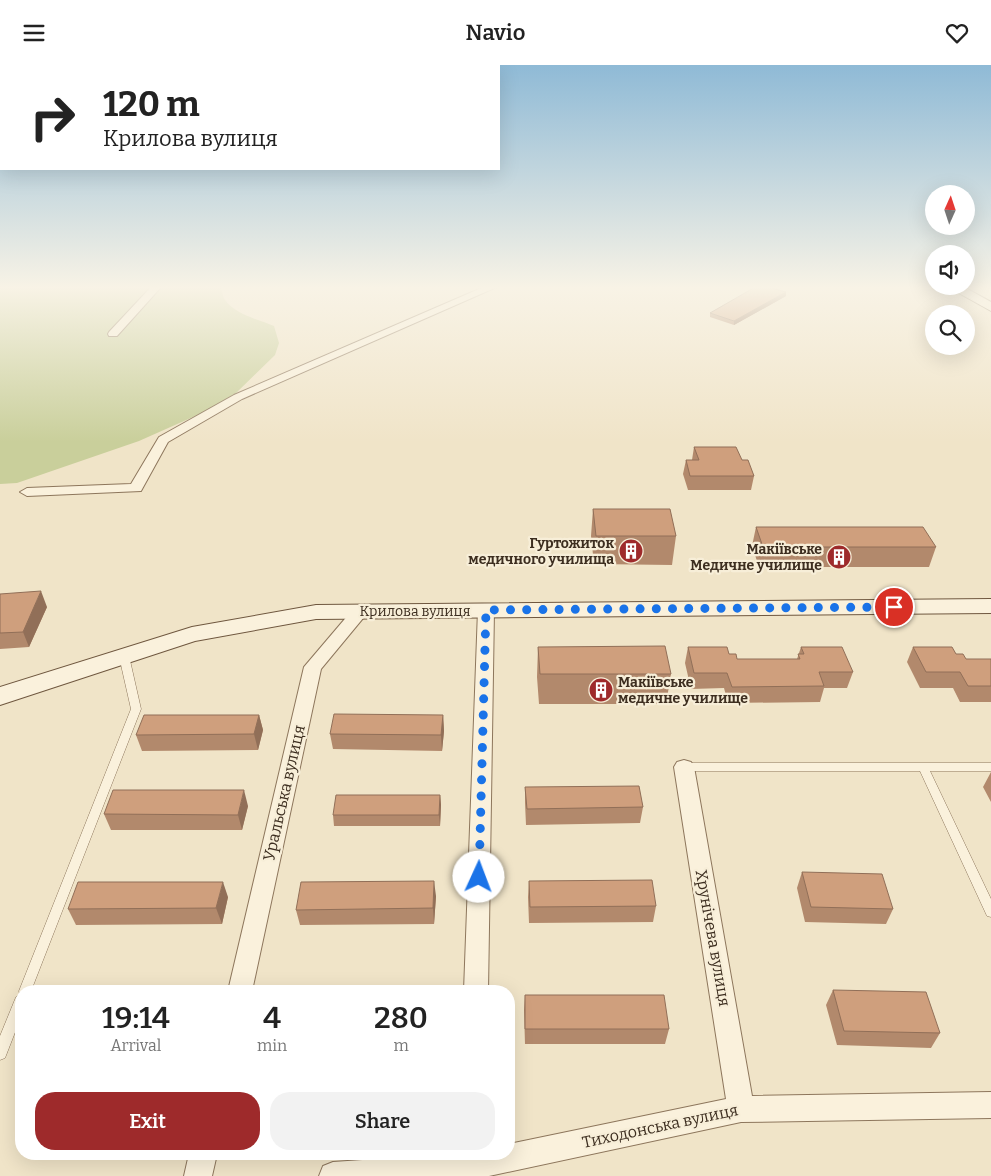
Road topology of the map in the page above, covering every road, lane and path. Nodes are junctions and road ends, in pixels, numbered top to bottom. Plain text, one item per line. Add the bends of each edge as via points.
1 (374, 338) edge
2 (27, 492) dead end
3 (991, 606) edge
4 (486, 610) junction
5 (361, 611) junction
6 (124, 656) junction
7 (0, 696) edge
8 (684, 767) joint
9 (923, 767) junction
10 (991, 767) edge
11 (991, 912) edge
12 (27, 985) edge
13 (241, 985) edge
14 (476, 985) edge
15 (15, 1016) edge
16 (0, 1053) edge
17 (991, 1105) edge
18 (742, 1109) junction
19 (515, 1156) edge
20 (202, 1160) edge
21 (495, 1160) edge
22 (471, 1165) edge
23 (198, 1176) edge
24 (333, 1176) edge

1 - 2 street via 238,397 163,440 136,488
3 - 4 main road, Крилова вулиця
4 - 5 main road, Крилова вулиця
4 - 14 street
5 - 6 main road, Крилова вулиця via 316,611 192,635
5 - 13 street, Уральська вулиця via 313,667
6 - 7 main road, Крилова вулиця
6 - 12 lane via 136,709
8 - 9 lane
8 - 18 street, Хрунічева вулиця
9 - 10 lane
9 - 11 lane
15 - 16 lane
17 - 18 street, Тиходонська вулиця
18 - 19 street, Тиходонська вулиця
20 - 23 street
21 - 22 street, Тиходонська вулиця
22 - 24 street, Тиходонська вулиця

